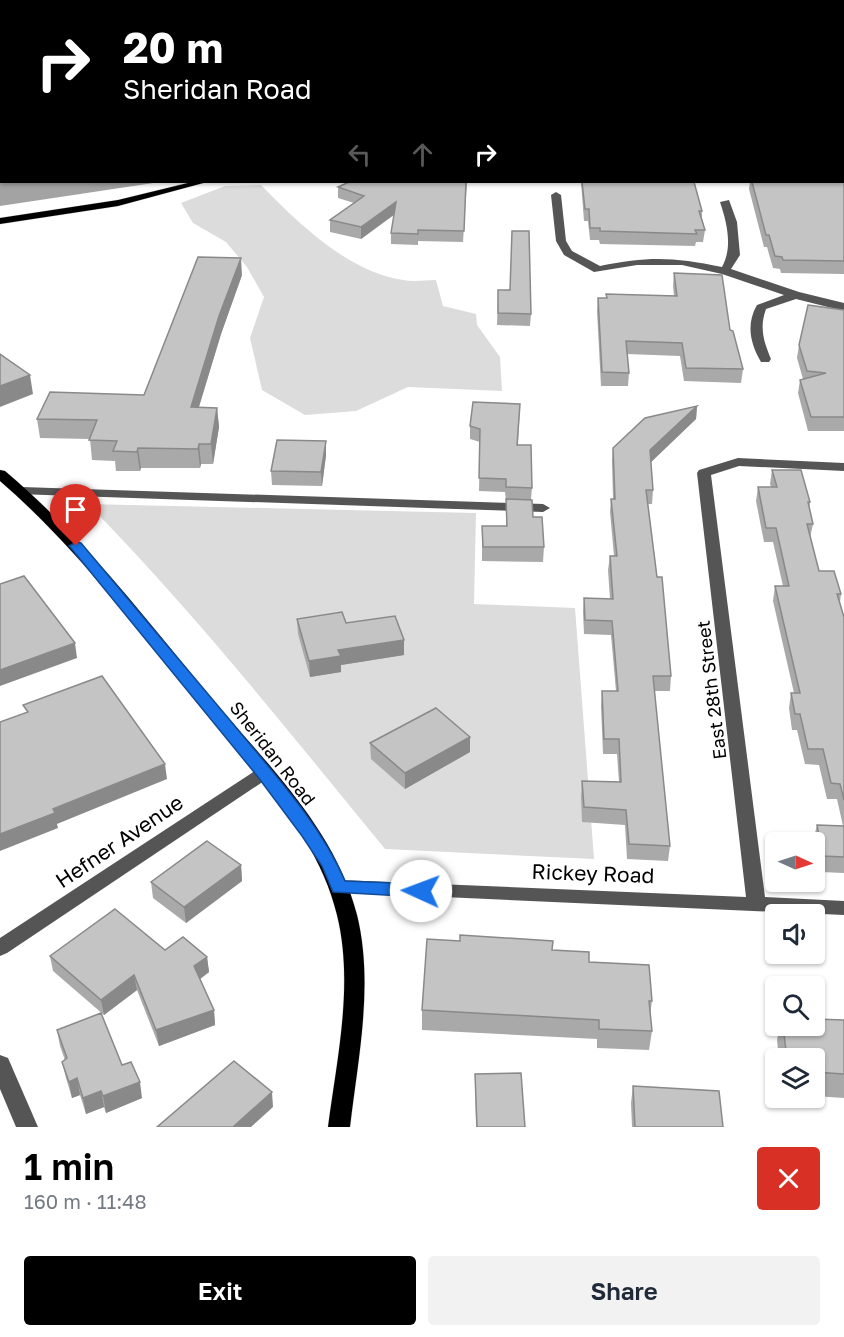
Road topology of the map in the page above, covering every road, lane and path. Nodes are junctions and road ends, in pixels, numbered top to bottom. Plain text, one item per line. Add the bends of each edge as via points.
1 (198, 183) edge
2 (556, 195) dead end
3 (725, 202) dead end
4 (0, 221) edge
5 (725, 271) junction
6 (795, 295) junction
7 (844, 307) edge
8 (765, 359) dead end
9 (844, 466) edge
10 (0, 474) edge
11 (22, 491) junction
12 (543, 508) dead end
13 (264, 773) junction
14 (339, 888) junction
15 (756, 903) junction
16 (844, 908) edge
17 (0, 948) edge
18 (0, 1064) edge
19 (27, 1127) edge
20 (339, 1127) edge

1 - 4 main road via 118,203
2 - 5 street via 561,241 568,253 598,270 638,262 682,262
3 - 5 street via 732,222 734,255
5 - 6 street
6 - 7 street
6 - 8 street via 761,307 754,323
9 - 15 street, East 28th Street via 738,462 704,473
10 - 11 main road, Sheridan Road
11 - 12 street
11 - 13 main road, Sheridan Road via 101,574
13 - 14 main road, Sheridan Road via 308,831 330,865
13 - 17 street, Hefner Avenue
14 - 15 street, Rickey Road
14 - 20 main road, Sheridan Road via 353,961 351,1030
15 - 16 street, Rickey Road
18 - 19 street

